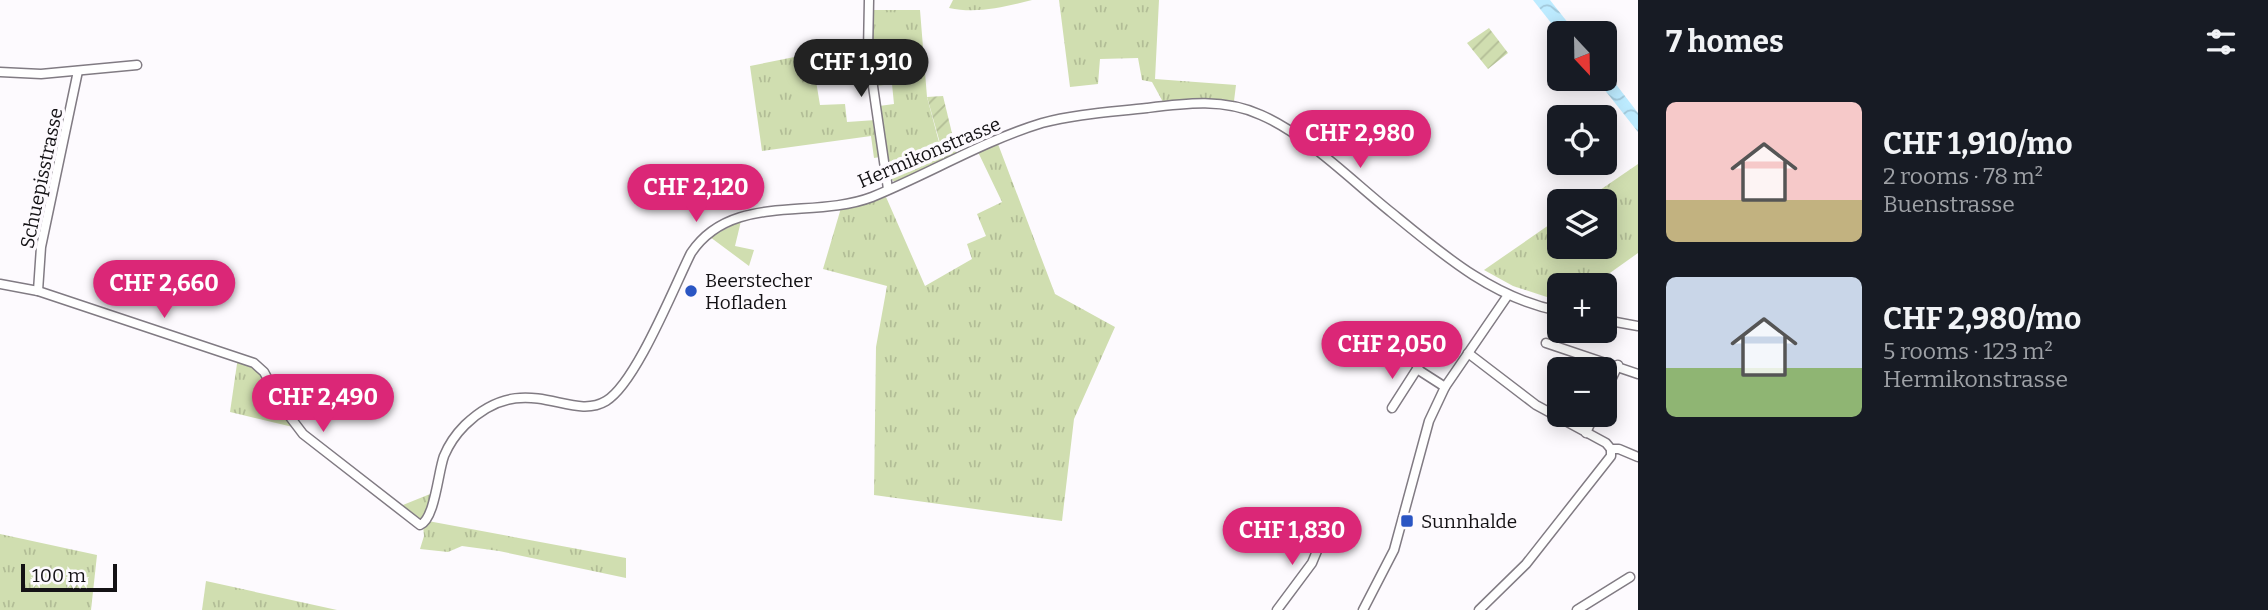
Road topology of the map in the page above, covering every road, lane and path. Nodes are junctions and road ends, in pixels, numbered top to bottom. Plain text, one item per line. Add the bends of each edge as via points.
1 (869, 0) edge
2 (137, 65) dead end
3 (78, 71) junction
4 (0, 72) edge
5 (888, 189) junction
6 (0, 284) edge
7 (38, 291) junction
8 (1508, 295) junction
9 (1547, 307) edge
10 (1617, 322) edge
11 (1638, 326) edge
12 (1436, 335) dead end
13 (1546, 343) dead end
14 (1468, 353) junction
15 (1618, 365) joint
16 (1417, 369) junction
17 (1638, 374) edge
18 (1445, 387) junction
19 (1392, 408) dead end
20 (1589, 427) edge
21 (1586, 433) junction
22 (1611, 449) junction
23 (1638, 457) edge
24 (1324, 534) dead end
25 (1630, 577) dead end
26 (1277, 610) edge
27 (1363, 610) edge
28 (1479, 610) edge
29 (1577, 610) edge

1 - 5 street via 868,52
2 - 3 street
3 - 4 street
3 - 7 street, Schuepisstrasse via 41,247
5 - 7 street, Hermikonstrasse via 861,200 744,216 709,231 691,253 630,373 613,395 586,405 523,396 485,410 450,443 423,524 310,442 290,419 260,368
5 - 8 street, Hermikonstrasse via 1054,120 1184,103 1226,104 1278,123 1462,269
6 - 7 street
8 - 9 street, Hermikonstrasse
8 - 14 street
10 - 11 street
12 - 16 street
13 - 15 street
14 - 18 street
14 - 21 street via 1536,405
15 - 17 street
16 - 18 street
16 - 19 street
18 - 27 street via 1418,455 1394,550
20 - 21 street
21 - 22 street
22 - 23 street
22 - 28 street via 1611,456 1526,564
24 - 26 street via 1312,563
25 - 29 street

